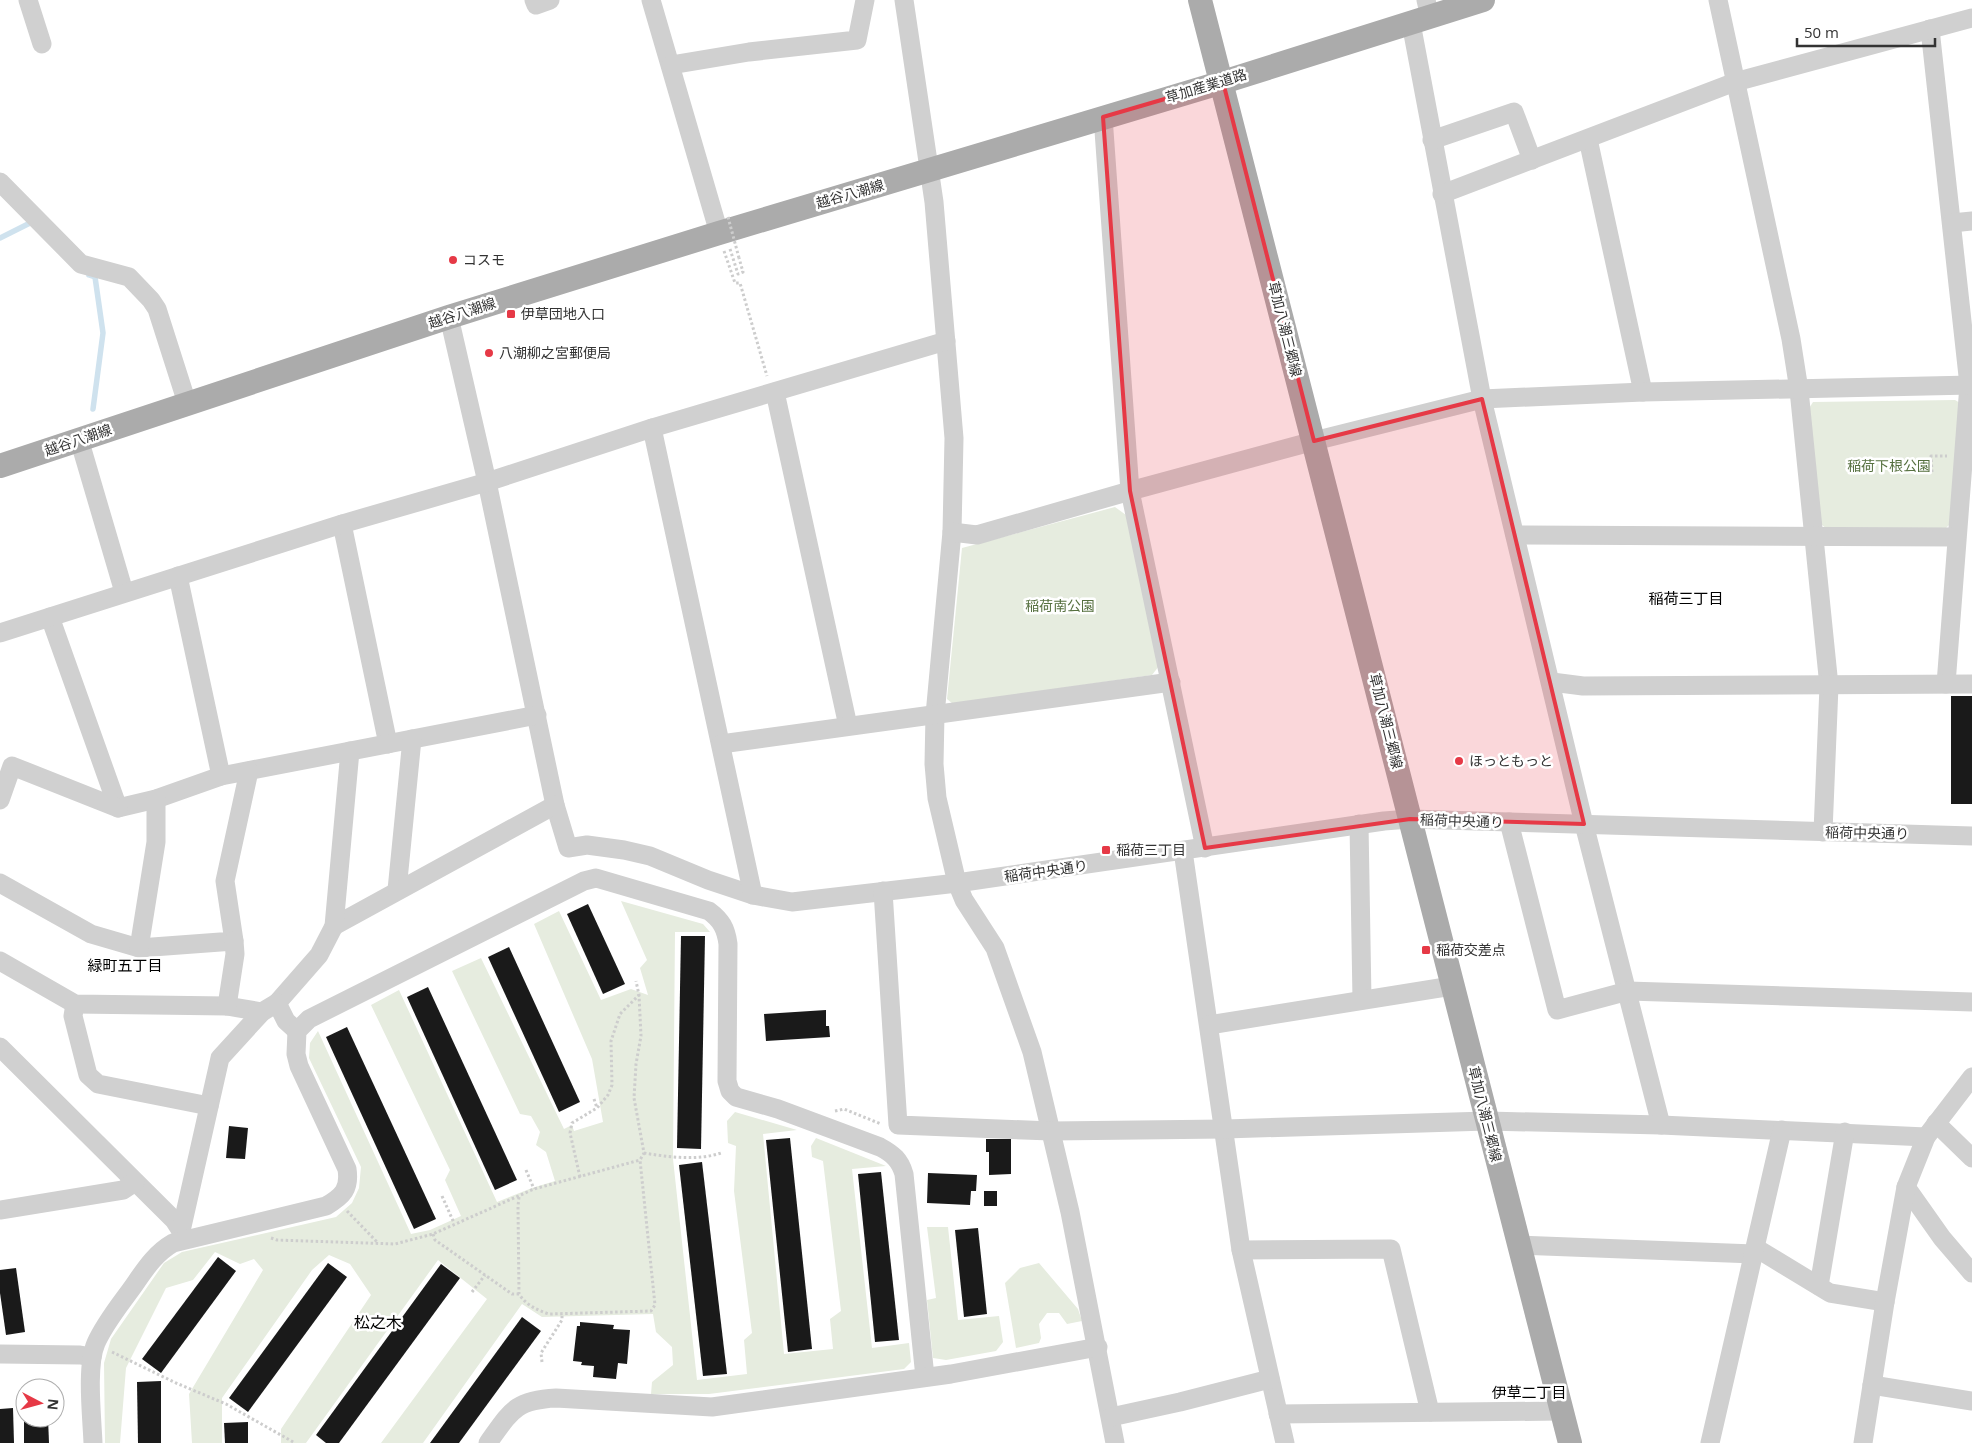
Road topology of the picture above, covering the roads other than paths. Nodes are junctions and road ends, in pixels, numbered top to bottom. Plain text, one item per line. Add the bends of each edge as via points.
1 (28, 0) edge
2 (534, 0) edge
3 (550, 0) edge
4 (651, 0) edge
5 (865, 0) edge
6 (904, 0) edge
7 (1200, 0) edge
8 (1483, 0) edge
9 (1718, 0) edge
10 (1422, 14) edge
11 (1972, 18) edge
12 (1930, 30) junction
13 (42, 44) dead end
14 (671, 65) junction
15 (1223, 82) junction
16 (1735, 82) junction
17 (1103, 117) junction
18 (1588, 139) junction
19 (1432, 140) junction
20 (1532, 160) junction
21 (929, 171) junction
22 (0, 182) edge
23 (1442, 194) junction
24 (1972, 221) edge
25 (1952, 223) junction
26 (724, 225) junction
27 (449, 317) junction
28 (946, 341) junction
29 (1971, 385) edge
30 (1799, 390) junction
31 (1643, 392) junction
32 (774, 393) junction
33 (1482, 399) junction
34 (187, 403) junction
35 (652, 428) junction
36 (79, 439) junction
37 (1314, 441) junction
38 (0, 466) edge
39 (487, 482) junction
40 (1130, 491) junction
41 (342, 524) junction
42 (952, 532) junction
43 (1516, 535) junction
44 (1814, 536) junction
45 (1956, 537) junction
46 (178, 576) junction
47 (124, 592) junction
48 (50, 617) junction
49 (0, 633) edge
50 (1171, 682) junction
51 (1552, 682) junction
52 (1946, 684) junction
53 (1972, 684) edge
54 (1829, 686) junction
55 (935, 714) junction
56 (537, 716) junction
57 (848, 726) junction
58 (412, 739) junction
59 (388, 744) junction
60 (721, 744) junction
61 (350, 751) junction
62 (249, 771) junction
63 (221, 776) junction
64 (156, 799) junction
65 (0, 800) edge
66 (556, 805) junction
67 (118, 808) junction
68 (1410, 819) junction
69 (1509, 822) junction
70 (1360, 824) junction
71 (1584, 824) junction
72 (1823, 832) junction
73 (1972, 836) edge
74 (1205, 848) junction
75 (1183, 851) junction
76 (0, 883) edge
77 (957, 883) junction
78 (397, 890) junction
79 (883, 891) junction
80 (753, 895) junction
81 (334, 926) junction
82 (234, 941) junction
83 (139, 948) junction
84 (0, 961) edge
85 (1452, 986) junction
86 (1628, 991) junction
87 (1362, 1000) junction
88 (1972, 1002) edge
89 (75, 1004) junction
90 (227, 1006) junction
91 (270, 1008) junction
92 (1209, 1025) junction
93 (296, 1031) junction
94 (0, 1047) edge
95 (7, 1062) edge
96 (1972, 1077) edge
97 (209, 1106) junction
98 (1487, 1121) junction
99 (1661, 1126) junction
100 (1225, 1129) junction
101 (1051, 1130) junction
102 (1782, 1130) junction
103 (1931, 1130) junction
104 (1844, 1132) junction
105 (1972, 1158) edge
106 (135, 1182) junction
107 (1906, 1187) junction
108 (0, 1210) edge
109 (182, 1236) junction
110 (1519, 1245) junction
111 (1241, 1250) junction
112 (1755, 1251) junction
113 (1972, 1273) edge
114 (1819, 1286) junction
115 (1885, 1302) junction
116 (1098, 1347) junction
117 (94, 1351) junction
118 (0, 1354) edge
119 (925, 1377) junction
120 (1270, 1379) junction
121 (1872, 1385) junction
122 (1972, 1401) edge
123 (1561, 1411) junction
124 (1430, 1412) junction
125 (1278, 1414) junction
126 (1111, 1417) junction
127 (93, 1443) edge
128 (488, 1443) edge
129 (1115, 1443) edge
130 (1284, 1443) edge
131 (1570, 1443) edge
132 (1709, 1443) edge
133 (1862, 1443) edge

1 - 13 street
2 - 3 street via 536,5
4 - 14 street
5 - 14 street via 857,40
6 - 21 street
7 - 15 main road, 草加八潮三郷線
8 - 10 main road, 草加産業道路
9 - 16 street
10 - 15 main road, 草加産業道路
10 - 19 street
11 - 12 street
12 - 16 street
12 - 25 street
14 - 26 street
15 - 17 main road, 草加産業道路
15 - 37 main road, 草加八潮三郷線
16 - 18 street
16 - 30 street via 1791,339
17 - 21 main road, 草加産業道路
17 - 40 street
18 - 20 street
18 - 31 street
19 - 20 street via 1514,112
19 - 23 street
20 - 23 street
21 - 26 main road, 越谷八潮線
21 - 28 street
22 - 34 street via 81,264 129,277 151,300
23 - 33 street
24 - 25 street
25 - 29 street
26 - 27 main road, 越谷八潮線
27 - 34 main road, 越谷八潮線
27 - 39 street
28 - 32 street
28 - 42 street via 954,438
29 - 30 street
29 - 45 street
30 - 31 street
30 - 44 street
31 - 33 street
32 - 35 street
32 - 57 street
33 - 37 street
33 - 43 street
34 - 36 main road, 越谷八潮線
35 - 39 street
35 - 60 street
36 - 38 main road, 越谷八潮線
36 - 47 street
37 - 40 street
37 - 68 main road, 草加八潮三郷線
39 - 41 street
39 - 56 street
40 - 42 street via 977,535
40 - 50 street
41 - 46 street
41 - 59 street
42 - 55 street
43 - 44 street
43 - 51 street
44 - 45 street
44 - 54 street
45 - 52 street
46 - 47 street
46 - 63 street
47 - 48 street
48 - 49 street
48 - 67 street
50 - 55 street
50 - 74 street
51 - 54 street via 1584,686
51 - 71 street
52 - 53 street
52 - 54 street
54 - 72 street
55 - 57 street
55 - 77 street via 937,798
56 - 58 street
56 - 66 street
57 - 60 street
58 - 59 street
58 - 78 street
59 - 61 street
60 - 80 street
61 - 62 street
61 - 81 street
62 - 63 street
62 - 82 street via 225,881
63 - 64 street
64 - 67 street
64 - 83 street via 156,842
65 - 67 street via 12,766
66 - 78 street
66 - 80 street, 稲荷中央通り via 568,848 588,845 650,856
68 - 69 street, 稲荷中央通り
68 - 70 street, 稲荷中央通り
68 - 85 main road, 草加八潮三郷線
69 - 71 street, 稲荷中央通り
69 - 86 street via 1557,1010
70 - 74 street, 稲荷中央通り
70 - 87 street
71 - 72 street, 稲荷中央通り
71 - 86 street
72 - 73 street, 稲荷中央通り
74 - 75 street, 稲荷中央通り
75 - 77 street, 稲荷中央通り
75 - 92 street
76 - 83 street via 91,934
77 - 79 street, 稲荷中央通り
77 - 101 street via 964,900 995,948 1032,1052
78 - 81 street
79 - 80 street, 稲荷中央通り via 792,902
79 - 101 street via 898,1125
81 - 91 street via 319,955
82 - 83 street
82 - 90 street
84 - 89 street
85 - 87 street
85 - 98 main road, 草加八潮三郷線
86 - 88 street
86 - 99 street
87 - 92 street
89 - 90 street
89 - 97 street via 73,1016 88,1075 98,1084
90 - 91 street
91 - 93 street
91 - 97 street via 220,1058
92 - 100 street
93 - 109 street via 299,1066 347,1169 349,1180 339,1198 326,1206
93 - 119 street via 309,1019 584,881 596,878 709,911 719,918 728,944 726,1068 730,1091 744,1101 787,1112 880,1147 893,1154 901,1164
94 - 95 street
95 - 106 street
96 - 103 street
97 - 109 street
98 - 99 street
98 - 100 street
98 - 110 main road, 草加八潮三郷線
99 - 102 street
100 - 101 street
100 - 111 street
101 - 116 street
102 - 104 street
102 - 112 street
103 - 104 street
103 - 105 street
103 - 107 street
104 - 114 street
106 - 108 street via 123,1190
106 - 109 street via 174,1220
107 - 113 street
107 - 115 street
109 - 117 street via 153,1259 108,1319
110 - 112 street
110 - 123 main road, 草加八潮三郷線
111 - 120 street
111 - 124 street via 1391,1249
112 - 114 street
112 - 132 street
114 - 115 street via 1830,1294
115 - 121 street
116 - 119 street
116 - 126 street
117 - 118 street via 80,1355
117 - 127 street
119 - 128 street via 712,1407 538,1399 524,1403 510,1413
120 - 125 street
120 - 126 street
121 - 122 street
121 - 133 street
123 - 124 street
123 - 131 main road, 草加八潮三郷線
124 - 125 street
125 - 130 street
126 - 129 street

